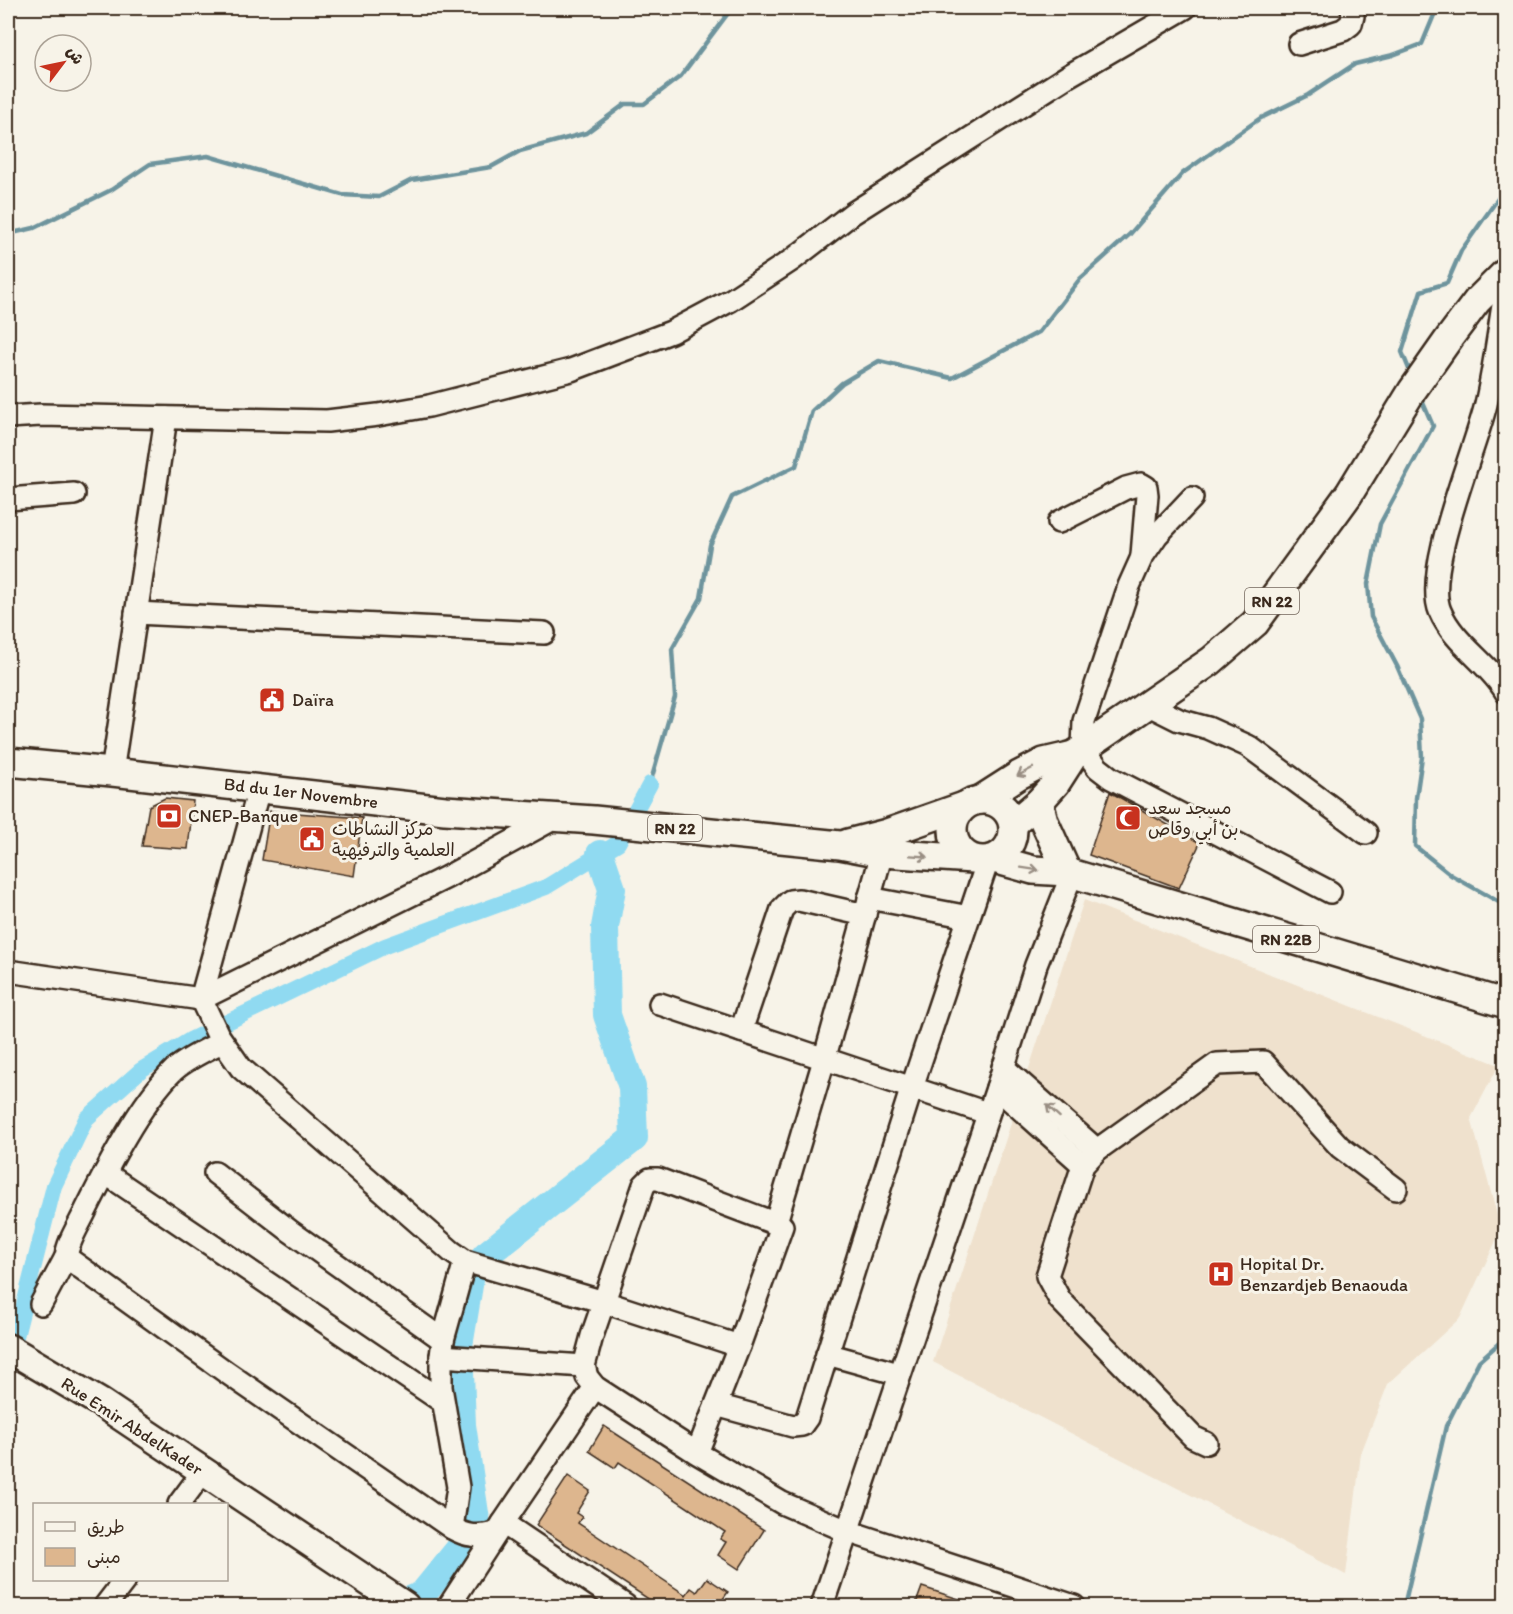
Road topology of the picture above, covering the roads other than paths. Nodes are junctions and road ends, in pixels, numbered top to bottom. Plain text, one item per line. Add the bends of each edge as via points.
1 (1185, 8) edge
2 (1352, 8) edge
3 (1299, 44) dead end
4 (1506, 272) edge
5 (1506, 288) edge
6 (8, 417) edge
7 (166, 418) junction
8 (74, 494) dead end
9 (1192, 498) dead end
10 (8, 499) edge
11 (1059, 522) dead end
12 (1142, 556) junction
13 (136, 613) junction
14 (544, 633) dead end
15 (1506, 692) edge
16 (1147, 704) junction
17 (1079, 752) junction
18 (8, 762) edge
19 (112, 772) junction
20 (259, 789) junction
21 (1039, 802) junction
22 (972, 803) junction
23 (555, 818) junction
24 (1013, 825) junction
25 (1366, 833) dead end
26 (840, 845) junction
27 (882, 852) junction
28 (985, 859) junction
29 (1069, 873) junction
30 (1330, 892) dead end
31 (867, 906) junction
32 (969, 917) junction
33 (8, 971) edge
34 (660, 1004) dead end
35 (1506, 1004) edge
36 (212, 1023) junction
37 (741, 1031) junction
38 (824, 1060) junction
39 (1003, 1067) junction
40 (912, 1087) junction
41 (997, 1088) junction
42 (987, 1113) junction
43 (1090, 1158) junction
44 (105, 1173) junction
45 (215, 1173) dead end
46 (1396, 1189) dead end
47 (776, 1222) junction
48 (66, 1257) junction
49 (473, 1263) junction
50 (604, 1302) junction
51 (40, 1304) dead end
52 (739, 1346) junction
53 (15, 1352) edge
54 (451, 1353) junction
55 (827, 1354) junction
56 (584, 1366) junction
57 (899, 1374) junction
58 (595, 1387) junction
59 (444, 1402) junction
60 (716, 1405) junction
61 (1206, 1443) dead end
62 (697, 1453) junction
63 (202, 1473) junction
64 (180, 1503) edge
65 (456, 1530) junction
66 (495, 1530) junction
67 (847, 1531) junction
68 (124, 1581) edge
69 (107, 1606) edge
70 (405, 1606) edge
71 (449, 1606) edge
72 (626, 1606) edge
73 (822, 1606) edge
74 (1074, 1606) edge

1 - 7 street via 1068,76 853,213 731,300 671,332 571,370 378,416 327,422
2 - 3 street via 1351,24 1343,30
4 - 16 main road, RN 22 via 1477,301 1450,337 1349,494 1255,623 1211,661
5 - 15 street via 1486,405 1448,526 1437,575 1439,609 1453,633
6 - 7 street
7 - 13 street
8 - 10 street
9 - 12 street
11 - 12 street via 1125,488 1141,484 1147,495
12 - 17 street via 1094,686
13 - 14 street
13 - 19 street
16 - 17 main road, RN 22
16 - 25 street via 1248,746
17 - 21 main road, RN 22
17 -> 22 main road, RN 22 via 1044,762
17 - 30 street via 1111,778
18 - 19 main road, Bd du 1er Novembre / RN 22
19 - 20 main road, Bd du 1er Novembre / RN 22
20 - 23 main road, Bd du 1er Novembre / RN 22
20 - 36 street
21 - 24 main road, RN 22
21 - 29 main road
22 - 24 main road via 994,802 1004,808
22 - 26 main road, RN 22
22 - 28 main road via 954,821 952,830 958,848
23 - 26 main road, Bd du 1er Novembre / RN 22
23 - 36 street via 447,877
24 - 28 main road via 1009,846 1002,854
24 - 29 main road via 1048,846
26 - 27 main road, RN 22
27 -> 28 main road, RN 22
27 - 31 street
28 -> 29 main road, RN 22B
28 - 32 street
29 - 35 main road, RN 22B
29 - 39 street
31 - 32 street
31 - 37 street via 790,901 782,909
31 - 38 street
32 - 40 street
33 - 36 street
34 - 37 street
36 - 44 street via 156,1092
36 - 49 street via 252,1079 452,1252
37 - 38 street
38 - 40 street
38 - 47 street
39 - 41 street
43 -> 39 street
40 - 42 street
40 - 55 street
41 - 42 street
41 - 43 street
42 - 57 street
43 - 46 street via 1217,1064 1263,1062 1340,1148
43 - 61 street via 1047,1276 1060,1300 1193,1437
44 - 48 street
44 - 59 street
45 - 54 street
47 - 50 street via 650,1179 644,1185
47 - 52 street via 782,1229
48 - 51 street
48 - 65 street
49 - 50 street
49 - 54 street
50 - 52 street
50 - 56 street
52 - 60 street
53 - 63 main road, Rue Emir AbdelKader via 101,1403
54 - 56 street
54 - 59 street via 441,1379
55 - 57 street
55 - 60 street via 802,1425 793,1426
56 - 58 street
57 - 67 street
58 - 62 street
58 - 66 street
59 - 65 street via 458,1487
60 - 62 street
62 - 67 street via 782,1503
63 - 64 street
63 - 70 main road, Rue Emir AbdelKader
65 - 66 street via 468,1536
66 - 71 street
66 - 72 street
67 - 73 street
67 - 74 street
68 - 69 street

